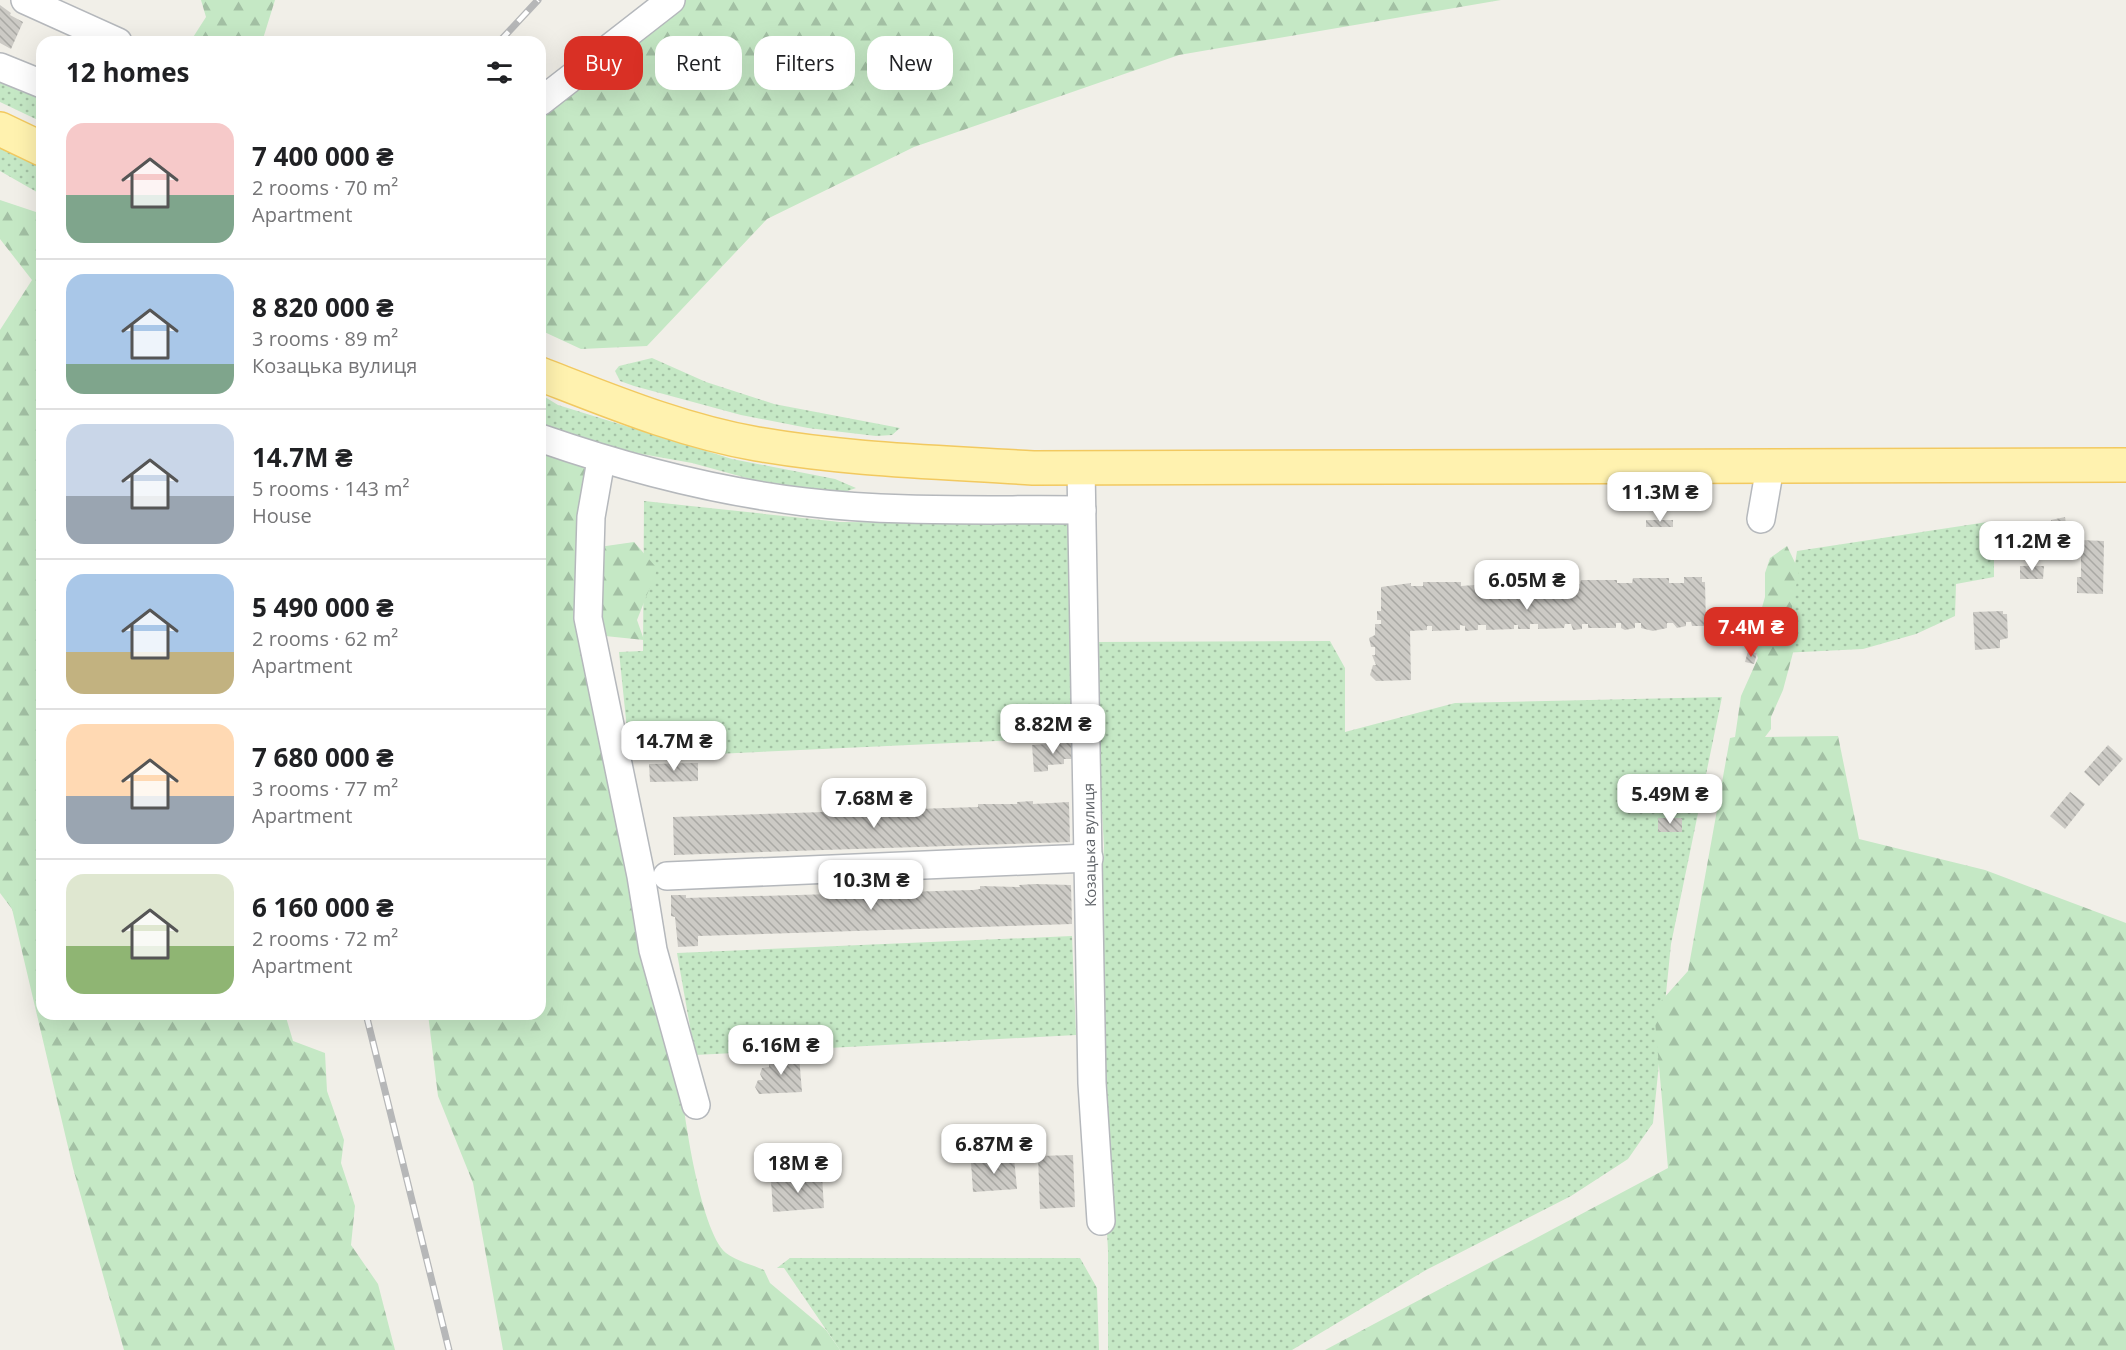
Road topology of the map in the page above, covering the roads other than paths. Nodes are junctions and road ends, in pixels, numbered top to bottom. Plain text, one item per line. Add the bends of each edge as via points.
1 (25, 0) edge
2 (671, 0) edge
3 (105, 36) edge
4 (0, 67) edge
5 (36, 82) edge
6 (546, 97) edge
7 (0, 129) edge
8 (36, 145) edge
9 (546, 376) edge
10 (546, 440) edge
11 (601, 460) junction
12 (2126, 465) edge
13 (1770, 467) junction
14 (1081, 469) junction
15 (1082, 510) junction
16 (1761, 519) dead end
17 (1089, 858) junction
18 (667, 876) dead end
19 (696, 1105) dead end
20 (1101, 1221) dead end

1 - 3 street
2 - 6 street
4 - 5 street
7 - 8 main road
9 - 14 main road via 648,415 755,444 878,459
10 - 11 street
11 - 15 street via 676,480 805,502 933,509
11 - 19 street via 591,518 588,618 653,950
12 - 13 main road
13 - 14 main road
13 - 16 street
14 - 15 street, Козацька вулиця
15 - 17 street, Козацька вулиця
17 - 18 street
17 - 20 street, Козацька вулиця via 1092,1083

